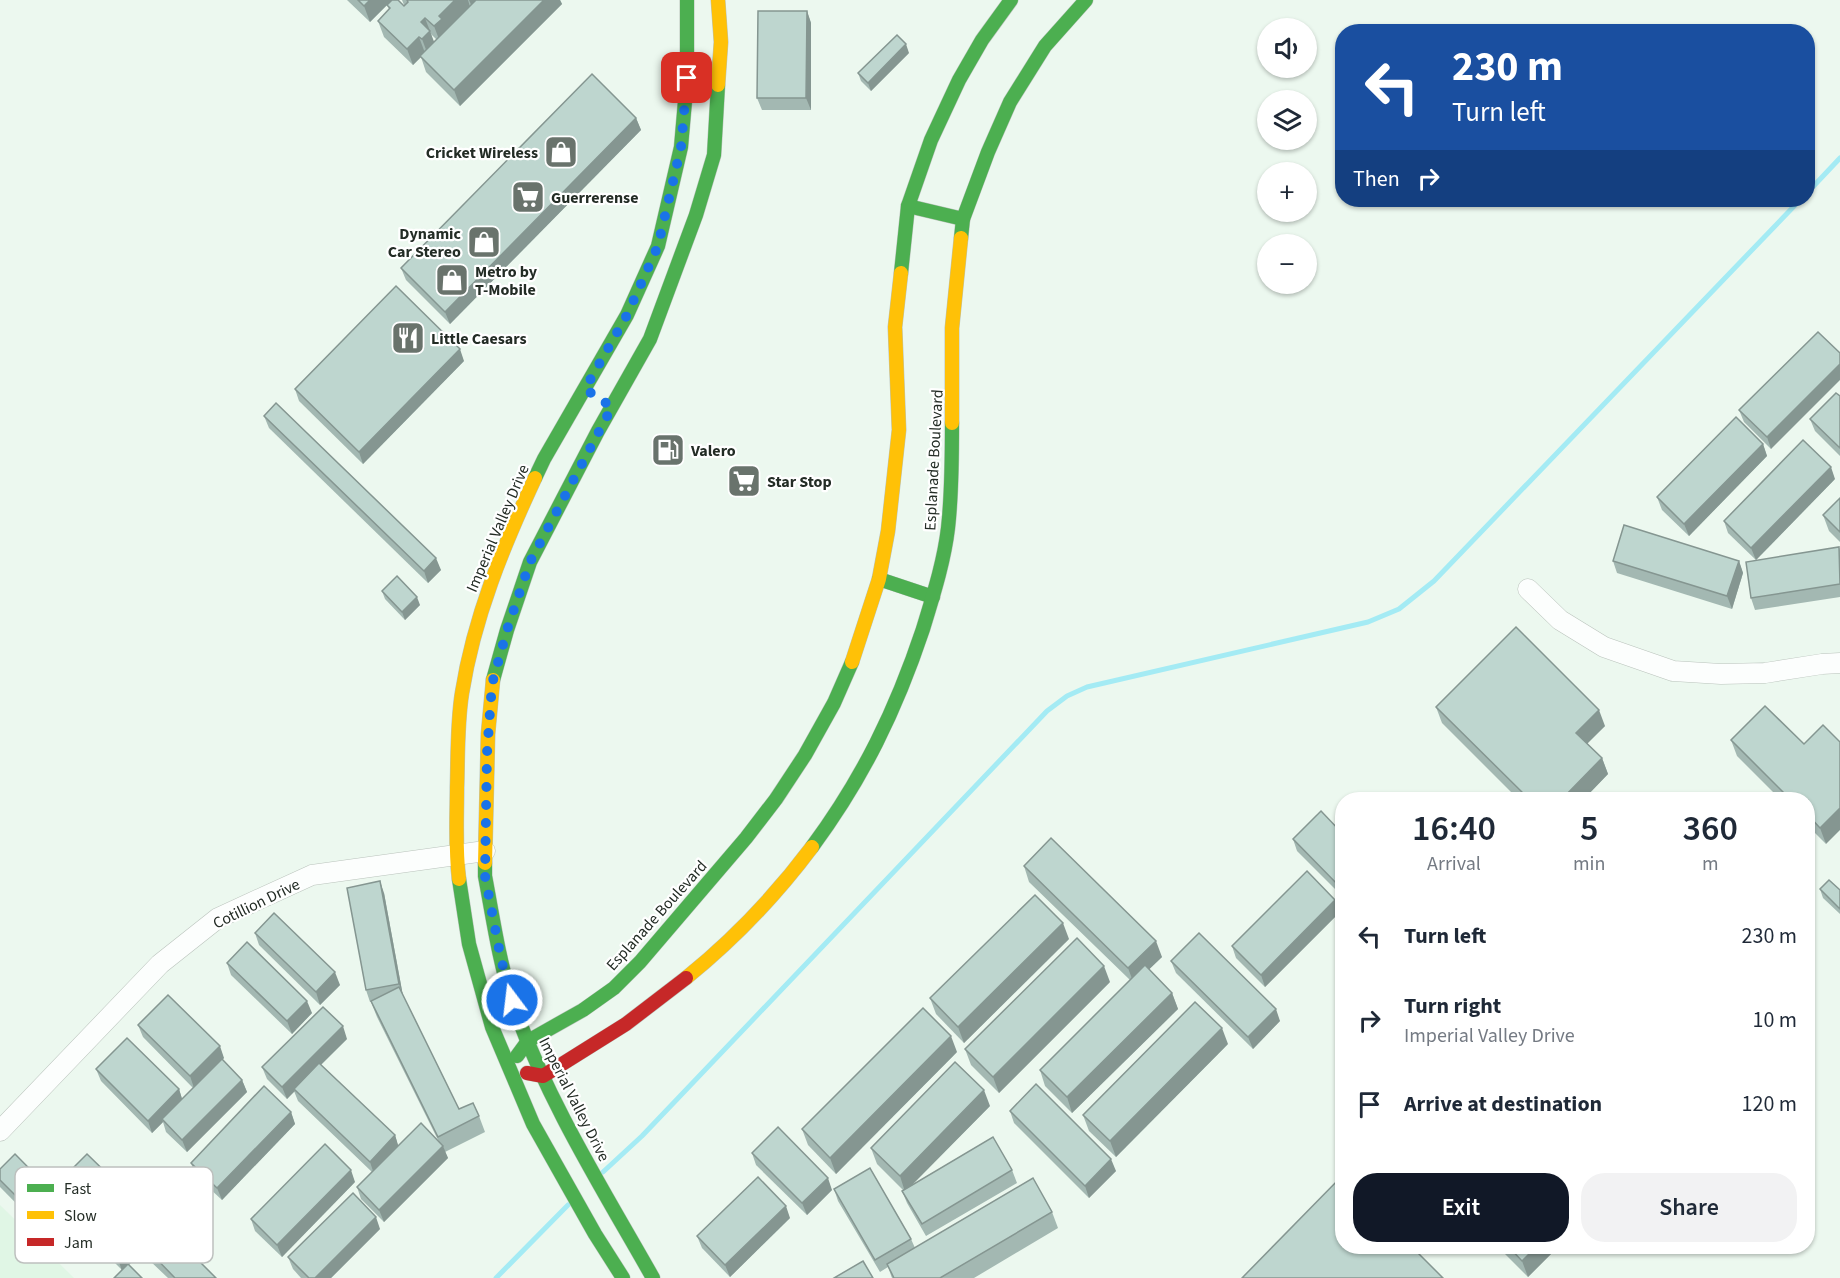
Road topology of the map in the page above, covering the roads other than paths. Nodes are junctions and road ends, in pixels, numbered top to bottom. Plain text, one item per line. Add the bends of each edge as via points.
1 (687, 0) edge
2 (718, 0) edge
3 (1011, 0) edge
4 (1086, 0) edge
5 (698, 151) junction
6 (908, 206) junction
7 (963, 219) junction
8 (598, 398) junction
9 (879, 579) junction
10 (1528, 589) dead end
11 (933, 597) junction
12 (1840, 663) edge
13 (477, 694) junction
14 (485, 851) junction
15 (456, 855) junction
16 (528, 1041) junction
17 (508, 1069) junction
18 (543, 1076) junction
19 (0, 1131) edge
20 (623, 1278) edge
21 (653, 1278) edge

1 - 5 main road, Imperial Valley Drive via 687,78
2 - 5 main road, Imperial Valley Drive via 721,42
3 - 6 main road, Esplanade Boulevard via 958,80
4 - 7 main road, Esplanade Boulevard via 1045,46 1010,102
5 - 8 main road, Imperial Valley Drive via 627,315
5 - 8 main road, Imperial Valley Drive via 696,215 650,339
6 - 7 main road
6 - 9 main road, Esplanade Boulevard via 895,327 899,430
7 - 11 main road, Esplanade Boulevard via 952,328 948,529
8 - 13 main road, Imperial Valley Drive via 530,562 492,684
8 - 13 main road, Imperial Valley Drive via 544,459 507,539 481,609
9 - 11 main road
9 - 16 main road, Esplanade Boulevard via 857,651 834,703 776,800 614,988
10 - 12 street via 1560,620 1604,647 1673,671 1765,673
11 - 18 main road, Esplanade Boulevard via 889,719 842,805 797,867 708,961 626,1024
13 - 14 main road, Imperial Valley Drive via 487,756
13 - 15 main road, Imperial Valley Drive via 456,800
14 - 15 street, Cotillion Drive
14 - 16 main road, Imperial Valley Drive via 485,876 501,959
15 - 17 main road, Imperial Valley Drive via 468,944
15 - 19 street, Cotillion Drive via 312,875 218,918 160,964
16 - 17 main road, Esplanade Boulevard
16 - 18 main road, Imperial Valley Drive
17 - 18 main road
17 - 20 main road, Imperial Valley Drive via 532,1124
18 - 21 main road, Imperial Valley Drive

